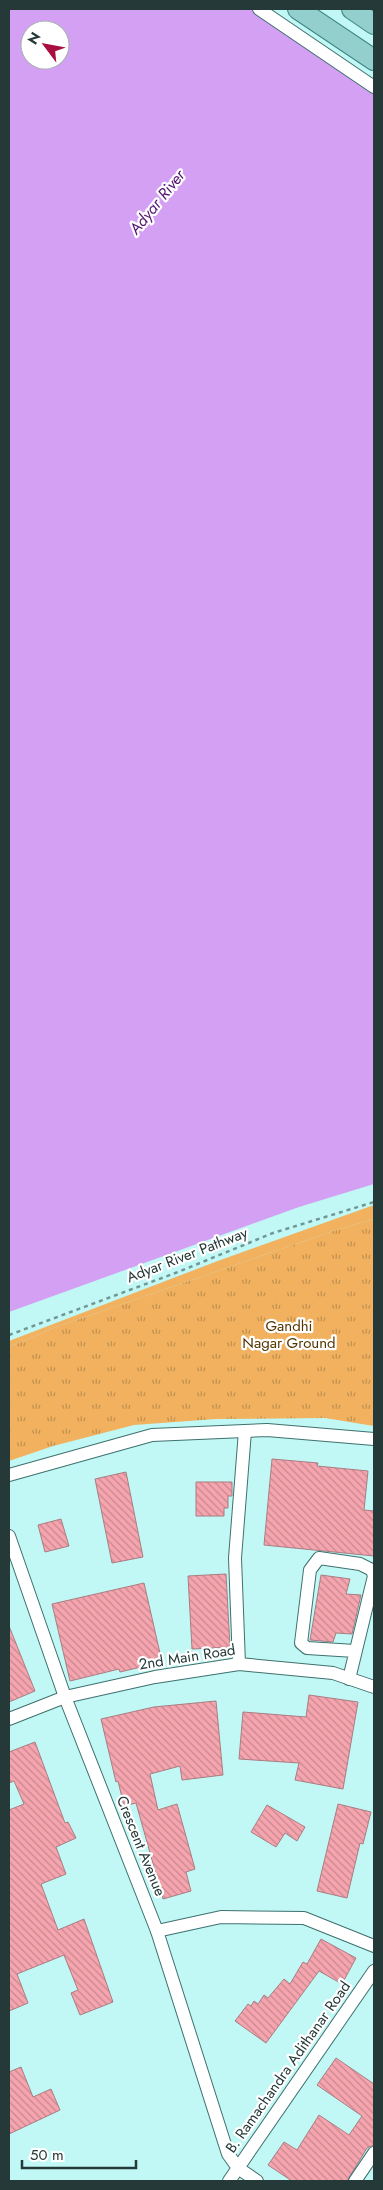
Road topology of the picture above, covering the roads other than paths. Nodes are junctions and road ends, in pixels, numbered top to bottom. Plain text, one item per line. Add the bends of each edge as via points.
1 (259, 9) edge
2 (298, 9) edge
3 (352, 9) edge
4 (374, 24) edge
5 (374, 60) edge
6 (374, 87) edge
7 (245, 1431) junction
8 (374, 1439) edge
9 (9, 1474) edge
10 (9, 1536) edge
11 (355, 1651) junction
12 (239, 1664) junction
13 (349, 1679) junction
14 (374, 1687) edge
15 (65, 1697) junction
16 (9, 1719) edge
17 (157, 1931) junction
18 (374, 1946) edge
19 (374, 1971) edge
20 (374, 2153) edge
21 (238, 2168) junction
22 (229, 2181) edge
23 (257, 2181) edge
24 (355, 2181) edge

1 - 6 street
2 - 5 main road
3 - 4 main road
7 - 8 street
7 - 9 street via 152,1435
7 - 12 street via 235,1558
10 - 15 street, Crescent Avenue
11 - 11 street via 374,1576 372,1570 360,1564 319,1558 310,1570 301,1643 307,1648
11 - 13 street
12 - 13 street, 2nd Main Road via 333,1673
12 - 15 street, 2nd Main Road via 155,1676
13 - 14 street, 2nd Main Road
15 - 16 street, 2nd Main Road
15 - 17 street, Crescent Avenue
17 - 18 street via 221,1917 304,1918
17 - 21 street, Crescent Avenue via 228,2154
19 - 21 street, B. Ramachandra Adithanar Road
20 - 24 street
21 - 22 street, B. Ramachandra Adithanar Road
21 - 23 street

